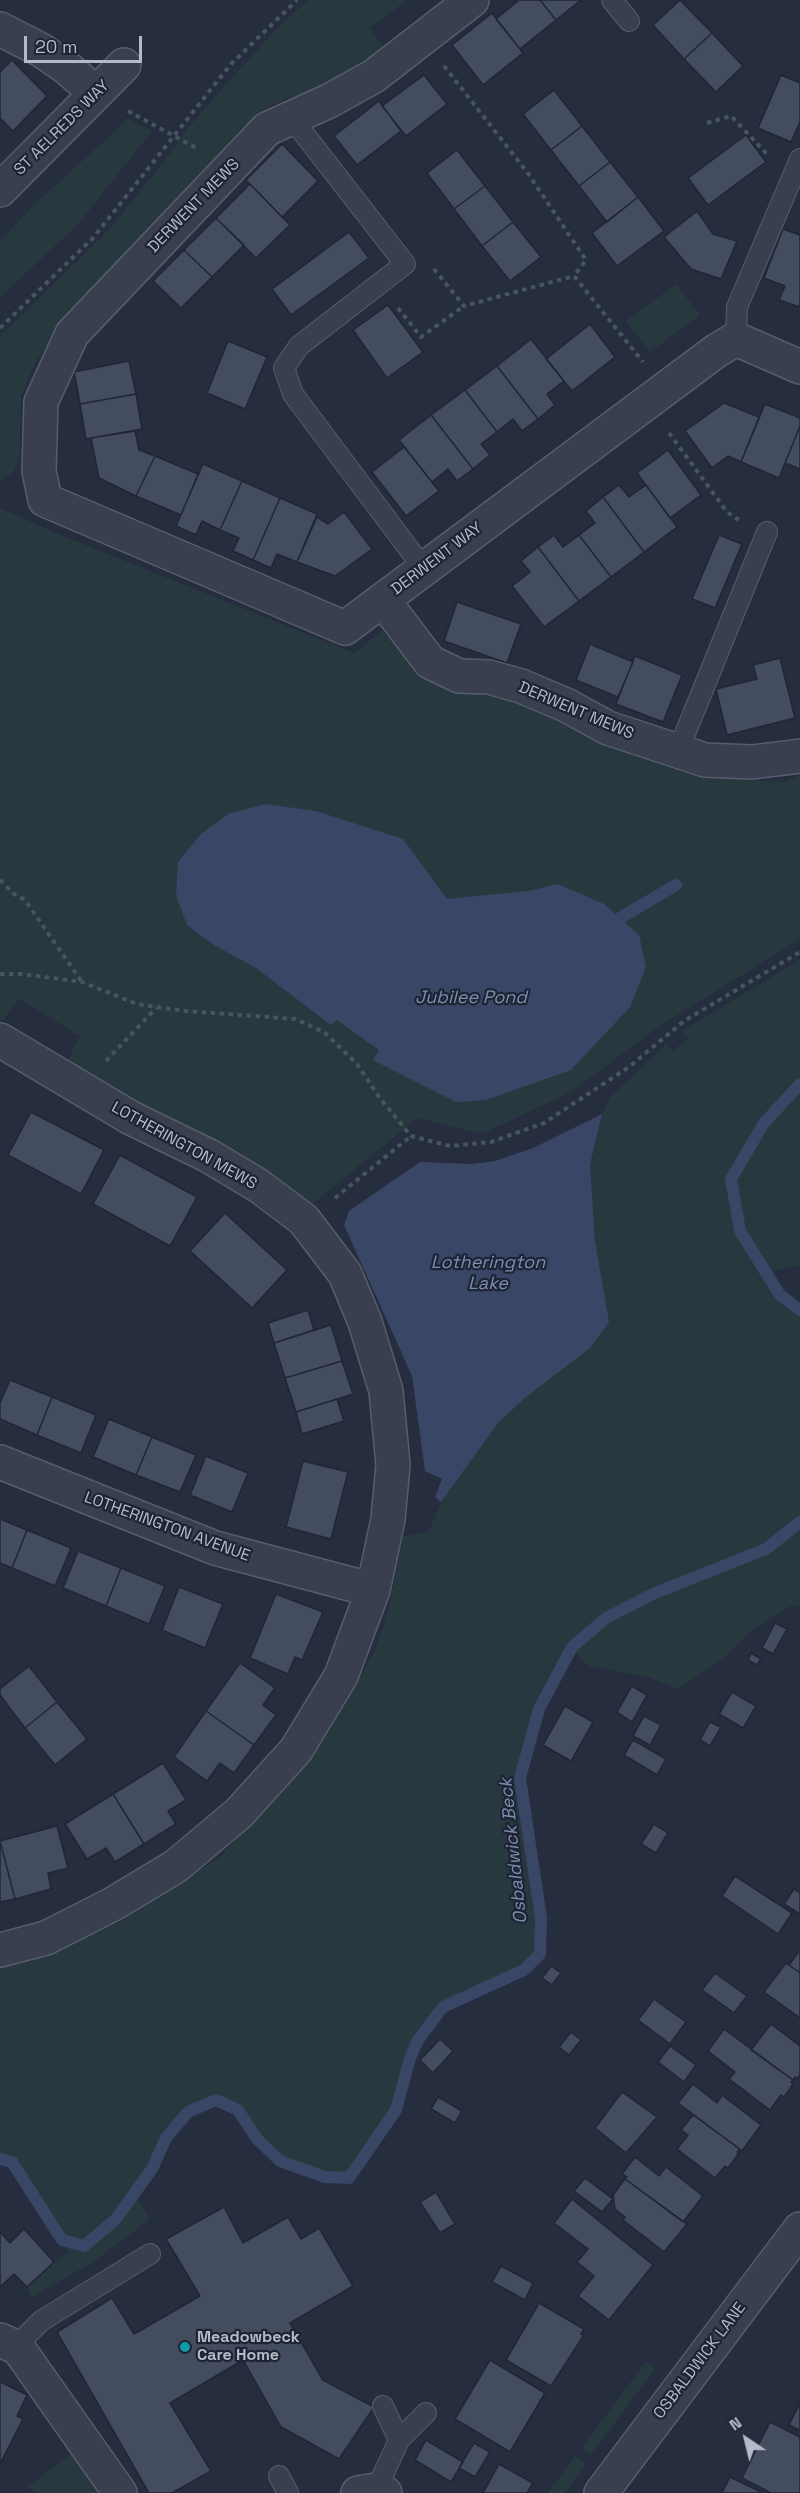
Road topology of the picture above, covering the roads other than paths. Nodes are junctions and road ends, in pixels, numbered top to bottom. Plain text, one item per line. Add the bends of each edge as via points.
1 (472, 0) edge
2 (612, 0) edge
3 (628, 21) dead end
4 (0, 29) edge
5 (124, 65) dead end
6 (96, 93) junction
7 (291, 117) junction
8 (800, 159) edge
9 (0, 190) edge
10 (736, 339) junction
11 (800, 367) edge
12 (45, 500) joint
13 (767, 532) road end
14 (424, 569) junction
15 (383, 600) junction
16 (678, 751) junction
17 (800, 756) edge
18 (0, 1040) edge
19 (0, 1462) edge
20 (373, 1590) junction
21 (0, 1950) edge
22 (799, 2234) edge
23 (150, 2254) dead end
24 (9, 2344) edge
25 (383, 2406) dead end
26 (426, 2413) dead end
27 (399, 2440) junction
28 (373, 2492) edge
29 (120, 2493) edge
30 (601, 2493) edge

1 - 7 street, DERWENT MEWS via 374,76
2 - 3 lane
4 - 6 street via 41,50
5 - 6 street, ST AELREDS WAY
6 - 9 street, ST AELREDS WAY
7 - 12 street, DERWENT MEWS via 267,129 72,334 41,402 39,471
7 - 14 lane via 405,264 298,346 285,368 293,394
8 - 10 lane via 736,307
10 - 11 street
10 - 14 street, DERWENT WAY
12 - 15 street, DERWENT WAY via 345,628
13 - 16 lane
14 - 15 street, DERWENT WAY
15 - 16 street, DERWENT MEWS via 430,662 459,676 489,677 522,686 608,728
16 - 17 street, DERWENT MEWS via 705,760 752,762
18 - 20 street, LOTHERINGTON MEWS via 131,1118 209,1156 259,1186 304,1220 345,1274 365,1322 386,1391 393,1465 388,1519
19 - 20 street, LOTHERINGTON AVENUE via 215,1548
20 - 21 street, LOTHERINGTON MEWS via 341,1676 296,1750 239,1813 176,1866 113,1904 46,1938
22 - 30 street, OSBALDWICK LANE
23 - 24 lane
24 - 29 street
25 - 27 lane
26 - 27 lane
27 - 28 lane

